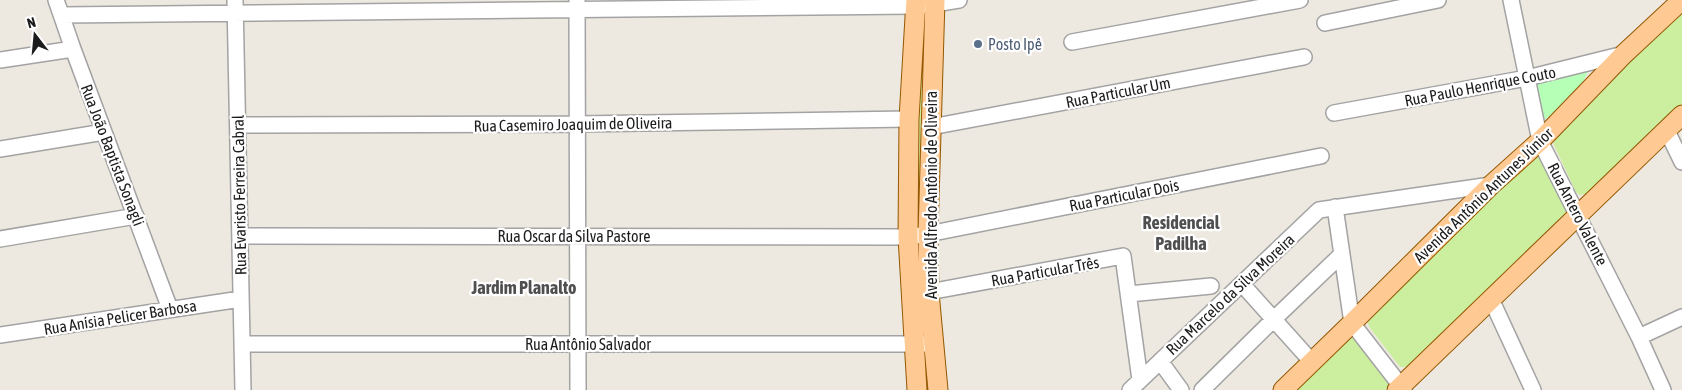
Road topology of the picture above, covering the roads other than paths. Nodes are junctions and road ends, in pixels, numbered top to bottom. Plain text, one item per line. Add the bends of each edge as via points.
1 (56, 0) edge
2 (959, 0) edge
3 (1300, 0) edge
4 (1438, 0) edge
5 (1511, 0) edge
6 (1682, 0) edge
7 (935, 2) edge
8 (916, 3) edge
9 (577, 5) edge
10 (1248, 5) edge
11 (235, 6) edge
12 (62, 15) junction
13 (1325, 23) dead end
14 (1072, 42) dead end
15 (73, 49) junction
16 (1624, 54) junction
17 (1304, 57) dead end
18 (0, 60) edge
19 (1527, 78) junction
20 (1334, 113) dead end
21 (1682, 114) edge
22 (909, 119) junction
23 (577, 124) junction
24 (238, 125) junction
25 (931, 127) junction
26 (1666, 130) junction
27 (104, 132) junction
28 (1540, 141) junction
29 (0, 149) edge
30 (1321, 156) dead end
31 (1682, 162) edge
32 (1491, 184) junction
33 (1335, 207) junction
34 (1579, 215) junction
35 (136, 216) junction
36 (928, 234) junction
37 (240, 236) junction
38 (577, 236) junction
39 (908, 237) junction
40 (0, 239) edge
41 (1342, 254) junction
42 (1242, 284) junction
43 (1211, 286) dead end
44 (929, 292) junction
45 (1129, 294) junction
46 (241, 299) junction
47 (1491, 299) junction
48 (170, 309) junction
49 (1682, 317) edge
50 (1274, 319) junction
51 (1352, 323) junction
52 (0, 335) edge
53 (1639, 337) junction
54 (242, 344) junction
55 (578, 344) junction
56 (914, 344) junction
57 (934, 344) junction
58 (1160, 360) junction
59 (1312, 362) junction
60 (1135, 385) edge
61 (1401, 388) edge
62 (241, 390) edge
63 (578, 390) edge
64 (917, 390) edge
65 (938, 390) edge
66 (1181, 390) edge
67 (1202, 390) edge
68 (1283, 390) edge
69 (1533, 390) edge
70 (1664, 390) edge

1 - 12 street, Rua João Baptista Sonagli
2 - 7 street
3 - 10 street
4 - 13 street
5 - 19 street, Rua Antero Valente
6 - 16 main road, Avenida Antônio Antunes Júnior
7 - 8 street
7 - 25 main road, Avenida Alfredo Antônio de Oliveira
8 - 9 street
8 - 22 main road, Avenida Alfredo Antônio de Oliveira
9 - 11 street
9 - 23 street
10 - 14 street
11 - 12 street
11 - 24 street, Rua Evaristo Ferreira Cabral
12 - 15 street, Rua João Baptista Sonagli
15 - 18 street
15 - 27 street, Rua João Baptista Sonagli
16 - 19 street, Rua Paulo Henrique Couto
16 - 28 main road, Avenida Antônio Antunes Júnior
17 - 25 street, Rua Particular Um
19 - 20 street, Rua Paulo Henrique Couto
19 - 28 street, Rua Antero Valente
21 - 26 main road
22 - 23 street, Rua Casemiro Joaquim de Oliveira
22 - 39 main road, Avenida Alfredo Antônio de Oliveira
23 - 24 street, Rua Casemiro Joaquim de Oliveira
23 - 38 street
24 - 37 street, Rua Evaristo Ferreira Cabral
25 - 36 main road, Avenida Alfredo Antônio de Oliveira
26 - 31 street
26 - 34 main road
27 - 29 street
27 - 35 street, Rua João Baptista Sonagli
28 - 32 main road, Avenida Antônio Antunes Júnior
28 - 34 street, Rua Antero Valente
30 - 36 street, Rua Particular Dois
32 - 33 street, Rua Marcelo da Silva Moreira
32 - 51 main road, Avenida Antônio Antunes Júnior
33 - 41 street
33 - 42 street, Rua Marcelo da Silva Moreira via 1319,210
34 - 47 main road
34 - 53 street, Rua Antero Valente
35 - 40 street
35 - 48 street, Rua João Baptista Sonagli
36 - 39 street, Rua Particular Dois
36 - 44 main road, Avenida Alfredo Antônio de Oliveira
37 - 38 street, Rua Oscar da Silva Pastore
37 - 46 street, Rua Evaristo Ferreira Cabral
38 - 39 street, Rua Oscar da Silva Pastore
38 - 55 street
39 - 56 main road, Avenida Alfredo Antônio de Oliveira
41 - 50 street
41 - 51 street
42 - 50 street
42 - 58 street, Rua Marcelo da Silva Moreira
43 - 45 street
44 - 45 street, Rua Particular Três via 1123,256
44 - 57 main road, Avenida Alfredo Antônio de Oliveira
45 - 60 street, Rua Particular Três
46 - 48 street, Rua Anísia Pelicer Barbosa
46 - 54 street, Rua Evaristo Ferreira Cabral
47 - 61 main road
47 - 69 street
48 - 52 street, Rua Anísia Pelicer Barbosa
49 - 53 street
50 - 59 street
50 - 67 street
51 - 59 main road, Avenida Antônio Antunes Júnior
51 - 61 street
53 - 70 street, Rua Antero Valente
54 - 55 street, Rua Antônio Salvador
54 - 62 street, Rua Evaristo Ferreira Cabral
55 - 56 street, Rua Antônio Salvador
55 - 63 street
56 - 57 street, Rua Antônio Salvador
56 - 64 main road, Avenida Alfredo Antônio de Oliveira
57 - 65 main road, Avenida Alfredo Antônio de Oliveira
58 - 60 street, Rua Marcelo da Silva Moreira
58 - 66 street
59 - 68 main road, Avenida Antônio Antunes Júnior

